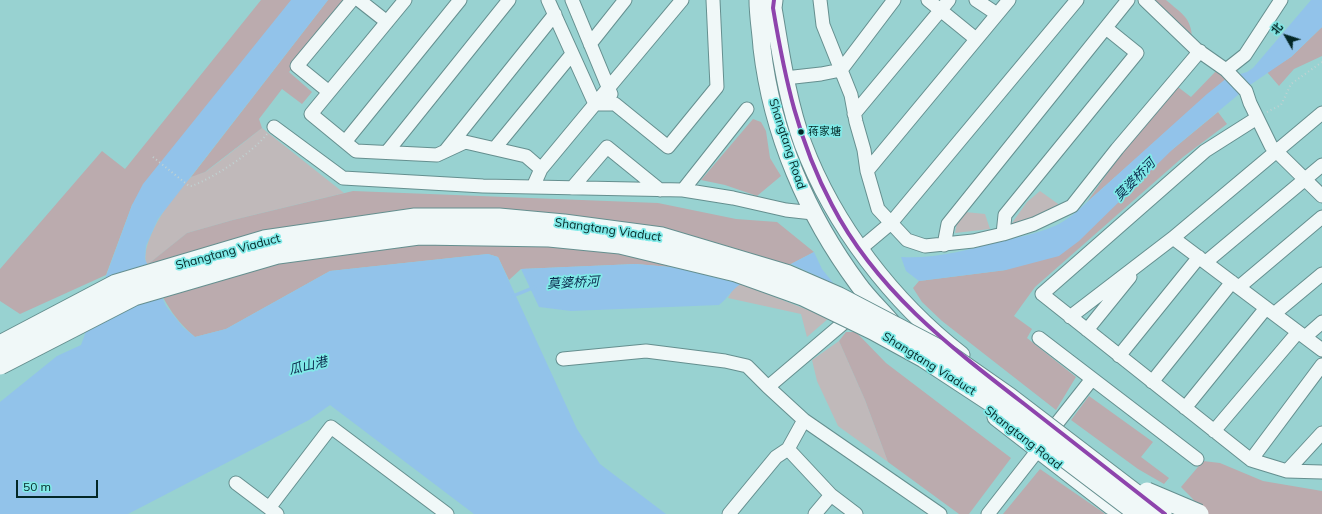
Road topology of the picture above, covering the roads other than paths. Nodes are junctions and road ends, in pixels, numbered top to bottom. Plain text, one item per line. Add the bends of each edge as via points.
1 (352, 0) edge
2 (360, 0) edge
3 (405, 0) edge
4 (460, 0) edge
5 (509, 0) edge
6 (548, 0) edge
7 (572, 0) edge
8 (626, 0) edge
9 (682, 0) edge
10 (713, 0) edge
11 (758, 0) edge
12 (774, 0) edge
13 (820, 0) edge
14 (894, 0) edge
15 (928, 0) edge
16 (976, 0) edge
17 (1009, 0) edge
18 (1077, 0) edge
19 (1128, 0) edge
20 (1145, 0) edge
21 (1281, 0) edge
22 (1289, 0) edge
23 (944, 5) edge
24 (555, 14) junction
25 (998, 14) junction
26 (387, 22) junction
27 (1264, 26) junction
28 (1106, 28) junction
29 (976, 39) junction
30 (590, 44) junction
31 (1200, 52) junction
32 (572, 54) junction
33 (841, 70) junction
34 (1228, 71) junction
35 (785, 78) junction
36 (608, 88) junction
37 (329, 92) junction
38 (595, 104) junction
39 (615, 104) junction
40 (747, 109) dead end
41 (1322, 113) edge
42 (854, 114) junction
43 (1257, 118) junction
44 (274, 127) road end
45 (345, 142) junction
46 (495, 148) junction
47 (387, 152) junction
48 (1276, 152) junction
49 (442, 154) junction
50 (1322, 165) edge
51 (541, 168) junction
52 (867, 172) junction
53 (1305, 180) junction
54 (533, 187) junction
55 (572, 188) junction
56 (660, 190) junction
57 (682, 190) junction
58 (1322, 196) edge
59 (813, 213) junction
60 (1322, 217) edge
61 (891, 223) junction
62 (1003, 234) junction
63 (1173, 238) junction
64 (944, 245) junction
65 (860, 248) junction
66 (1202, 260) junction
67 (1142, 262) junction
68 (1322, 274) edge
69 (1236, 285) junction
70 (871, 299) junction
71 (1270, 311) junction
72 (1070, 317) junction
73 (1322, 322) edge
74 (1087, 330) junction
75 (1301, 334) junction
76 (1039, 338) dead end
77 (0, 345) edge
78 (1322, 350) edge
79 (1120, 356) junction
80 (563, 359) dead end
81 (0, 365) edge
82 (1322, 365) edge
83 (1092, 379) junction
84 (1152, 382) junction
85 (768, 386) junction
86 (1185, 408) junction
87 (804, 420) junction
88 (1054, 427) junction
89 (1214, 431) junction
90 (1322, 433) edge
91 (788, 449) junction
92 (1038, 450) junction
93 (1197, 459) dead end
94 (1251, 460) junction
95 (1075, 464) junction
96 (1098, 465) junction
97 (1287, 471) junction
98 (1322, 472) edge
99 (236, 483) dead end
100 (831, 495) junction
101 (273, 511) edge
102 (447, 514) edge
103 (730, 514) edge
104 (815, 514) edge
105 (856, 514) edge
106 (940, 514) edge
107 (988, 514) edge
108 (1122, 514) edge
109 (1139, 514) edge
110 (1164, 514) edge
111 (1199, 514) edge

1 - 37 street via 297,66
2 - 26 street
3 - 26 street
4 - 45 street
5 - 47 street
6 - 24 street
7 - 30 street
8 - 30 street
9 - 36 street
10 - 39 street via 717,87 668,147
11 - 59 main road, Shangtang Road via 766,78 780,132 798,185
12 - 35 main road, Shangtang Road via 773,8
13 - 33 street via 823,25
14 - 33 street
15 - 23 street
16 - 25 street
17 - 25 street
18 - 61 street
19 - 28 street
20 - 31 street
21 - 27 street
22 - 27 street via 1275,18
23 - 29 street
23 - 42 street
24 - 32 street
24 - 49 street
25 - 29 street
26 - 37 street
27 - 34 street via 1246,55
28 - 62 street via 1137,54 1005,215
28 - 64 street via 948,224
29 - 52 street
30 - 36 street
31 - 34 street
31 - 62 street via 1072,206 1034,224
32 - 38 street
32 - 46 street
33 - 35 street
33 - 42 street via 851,95
34 - 43 street via 1246,91
35 - 65 main road, Shangtang Road via 804,144 832,206
36 - 38 street
36 - 39 street
37 - 45 street via 311,114
38 - 39 street
38 - 51 street
40 - 57 street
41 - 48 street
42 - 52 street
43 - 48 street
43 - 72 street via 1205,150 1042,294
44 - 54 street via 343,178
45 - 47 street via 356,151
46 - 49 street via 465,142
46 - 51 street via 526,156
47 - 49 street
48 - 53 street
48 - 63 street
50 - 53 street
51 - 54 street
52 - 61 street via 878,209
53 - 58 street
53 - 66 street
54 - 55 street
55 - 56 street
55 - 56 street via 607,147
56 - 57 street
57 - 59 street
59 - 70 main road, Shangtang Road via 858,285
60 - 69 street
61 - 64 street via 908,240 924,246
61 - 65 street
62 - 64 street
63 - 66 street
63 - 67 street
65 - 88 main road, Shangtang Road via 900,300 947,344
66 - 69 street
66 - 79 street
67 - 72 street
67 - 74 street
68 - 71 street
69 - 71 street
69 - 84 street
70 - 85 street
70 - 92 main road, Shangtang Road via 906,339 973,400
71 - 75 street
71 - 86 street
72 - 74 street
73 - 75 street
74 - 79 street
75 - 78 street
75 - 89 street
76 - 83 street
77 - 96 highway, Shangtang Viaduct, bridge via 116,284 264,240 415,218 499,218 564,224 662,237 786,274 839,297 946,353
79 - 84 street
80 - 85 street via 646,350 747,366
81 - 95 highway, Shangtang Viaduct, bridge via 134,296 278,254 419,235 549,237 620,244 677,257 736,272 803,296 924,358 991,402
82 - 94 street
83 - 88 street
83 - 93 street
84 - 86 street
85 - 87 street
86 - 89 street
87 - 91 street
87 - 106 street
88 - 110 main road, Shangtang Road
89 - 94 street
90 - 97 street
91 - 100 street
91 - 103 street via 776,457
92 - 107 street
92 - 108 main road, Shangtang Road
94 - 97 street
95 - 108 highway, bridge
95 - 109 highway, Shangtang Viaduct, bridge
96 - 110 highway, Shangtang Viaduct, bridge
96 - 111 highway, bridge via 1164,500
97 - 98 street
99 - 101 street
100 - 104 street
100 - 105 street
101 - 102 street via 332,427

